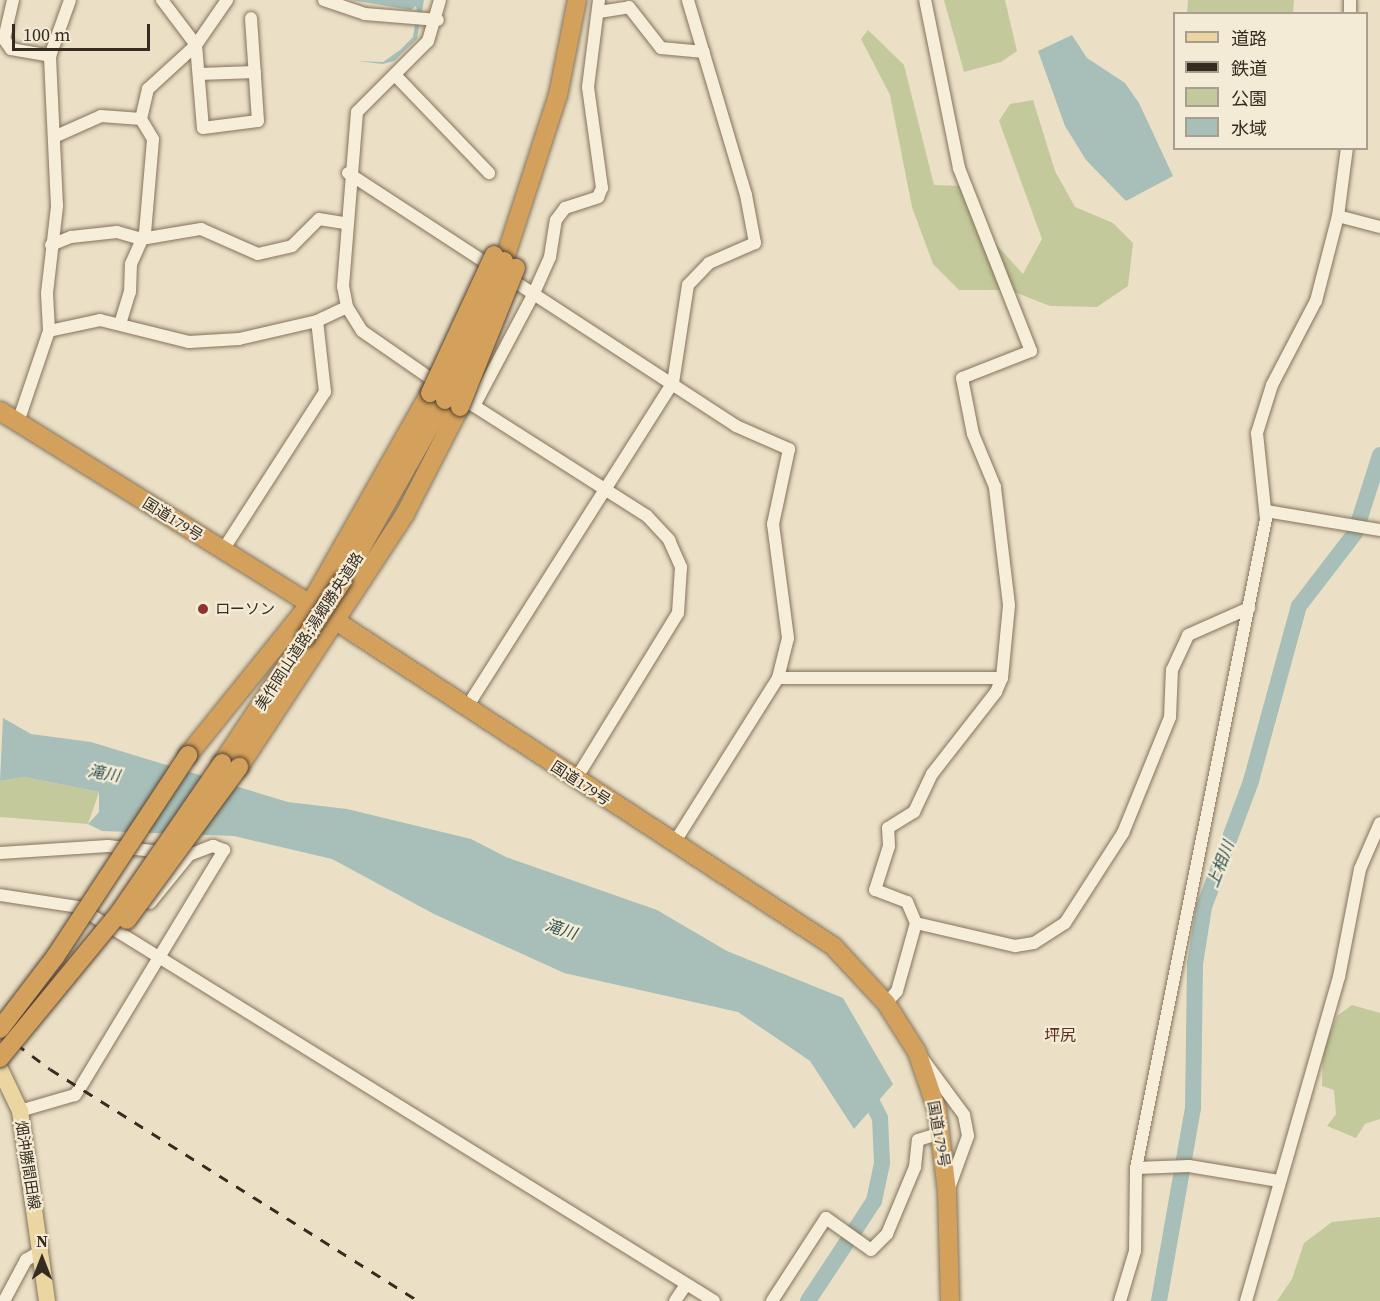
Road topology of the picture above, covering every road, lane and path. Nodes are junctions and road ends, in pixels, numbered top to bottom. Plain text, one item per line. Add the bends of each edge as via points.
1 (13, 0) edge
2 (70, 0) edge
3 (162, 0) edge
4 (227, 0) edge
5 (324, 0) edge
6 (440, 0) edge
7 (568, 0) edge
8 (577, 0) edge
9 (688, 0) edge
10 (925, 0) edge
11 (599, 6) edge
12 (251, 18) dead end
13 (438, 20) junction
14 (196, 45) junction
15 (704, 52) junction
16 (50, 56) junction
17 (255, 72) junction
18 (199, 74) junction
19 (394, 75) junction
20 (141, 119) junction
21 (54, 137) junction
22 (1347, 150) edge
23 (536, 164) junction
24 (348, 173) junction
25 (489, 173) dead end
26 (1338, 216) junction
27 (345, 223) junction
28 (1380, 227) edge
29 (141, 239) junction
30 (51, 246) junction
31 (499, 261) junction
32 (534, 293) junction
33 (347, 307) junction
34 (317, 321) junction
35 (120, 324) junction
36 (49, 331) junction
37 (673, 383) junction
38 (448, 397) junction
39 (0, 411) edge
40 (18, 422) junction
41 (605, 489) junction
42 (1266, 511) junction
43 (1380, 530) edge
44 (223, 550) junction
45 (310, 604) junction
46 (1249, 608) junction
47 (334, 621) junction
48 (778, 678) junction
49 (1002, 678) junction
50 (466, 707) junction
51 (230, 765) junction
52 (576, 780) junction
53 (1380, 823) edge
54 (674, 843) junction
55 (133, 851) junction
56 (0, 853) edge
57 (189, 855) junction
58 (0, 895) edge
59 (92, 915) junction
60 (915, 922) junction
61 (124, 934) junction
62 (163, 958) junction
63 (886, 1003) junction
64 (0, 1029) edge
65 (917, 1052) junction
66 (0, 1058) edge
67 (0, 1069) edge
68 (20, 1111) junction
69 (940, 1133) junction
70 (1136, 1168) junction
71 (1279, 1181) junction
72 (947, 1192) junction
73 (41, 1251) junction
74 (685, 1286) junction
75 (4, 1301) edge
76 (47, 1301) edge
77 (675, 1301) edge
78 (714, 1301) edge
79 (772, 1301) edge
80 (950, 1301) edge
81 (1120, 1301) edge
82 (1246, 1301) edge

1 - 16 street via 4,39 11,50
2 - 16 street
3 - 14 street
4 - 14 street
5 - 13 street via 365,14
6 - 13 street
7 - 23 highway, 美作岡山道路;湯郷勝央道路
8 - 23 highway, 美作岡山道路;湯郷勝央道路 via 558,95
9 - 15 street
10 - 49 street via 959,168 1031,351 962,378 973,434 995,487 1006,546 1009,605
11 - 15 street via 629,7 660,48
11 - 32 street via 588,87 602,188 598,197 565,208 556,220 550,257
12 - 17 street
13 - 19 street via 428,41
14 - 18 street
14 - 20 street via 148,89
15 - 37 street via 746,195 754,243 709,263 688,285
16 - 21 street
17 - 18 street
17 - 18 street via 258,121 203,128
19 - 24 street via 357,112
19 - 25 street
20 - 21 street via 101,116
20 - 29 street via 153,140
21 - 30 street via 57,206
22 - 26 street
23 - 31 highway, 美作岡山道路;湯郷勝央道路
24 - 27 street
24 - 31 street
26 - 28 street
26 - 42 street via 1316,300 1272,385 1257,434
27 - 29 street via 319,219 292,246 258,254 201,229
27 - 33 street
29 - 30 street via 117,232 71,237
29 - 35 street via 131,264
30 - 36 street
31 - 32 street
31 - 38 highway, 美作岡山道路;湯郷勝央道路, bridge
31 - 38 street
32 - 37 street
32 - 38 street
33 - 34 street
33 - 38 street via 377,345
34 - 35 street via 239,339 189,342
34 - 44 street via 325,392
35 - 36 street via 100,320
36 - 40 street
37 - 41 street
37 - 48 street via 736,426 789,448 774,524 788,638
38 - 41 street
38 - 45 highway
38 - 47 highway via 405,514
38 - 51 highway, 美作岡山道路;湯郷勝央道路, bridge
39 - 40 highway, 国道179号
40 - 44 highway, 国道179号
41 - 50 street
41 - 52 street via 647,516 669,540 681,567 682,596 678,613
42 - 43 street
42 - 46 street
44 - 45 highway, 国道179号
45 - 47 highway, 国道179号
45 - 64 highway, bridge via 188,755 55,957
46 - 60 street via 1188,635 1172,670 1170,717 1122,832 1065,923 1034,943 1015,946
46 - 70 street
47 - 50 highway, 国道179号
47 - 51 highway
48 - 49 street
48 - 54 street
49 - 60 street via 978,720 932,774 914,812 888,828 890,846 875,890 907,902
50 - 52 highway, 国道179号
51 - 66 highway, 美作岡山道路;湯郷勝央道路, bridge via 64,982
52 - 54 highway, 国道179号
53 - 71 street via 1360,870 1339,977
54 - 63 highway, 国道179号 via 833,946
55 - 56 street via 108,846
55 - 57 street
55 - 59 street
57 - 61 street
57 - 62 street via 213,846 224,850
58 - 59 street via 49,899
59 - 61 street
60 - 63 street via 897,991
61 - 62 street
62 - 68 street via 75,1095
62 - 74 street
63 - 65 highway, 国道179号
65 - 69 highway, 国道179号
65 - 72 street via 964,1115 968,1136
67 - 68 main road, 畑沖勝間田線
68 - 73 main road, 畑沖勝間田線
69 - 72 highway, 国道179号
69 - 79 street via 918,1140 901,1206 887,1234 870,1250 826,1218
70 - 71 street via 1184,1166
70 - 81 street via 1135,1251
71 - 82 street
72 - 80 highway, 国道179号
73 - 75 street via 26,1260
73 - 76 main road, 畑沖勝間田線
74 - 77 street
74 - 78 street

